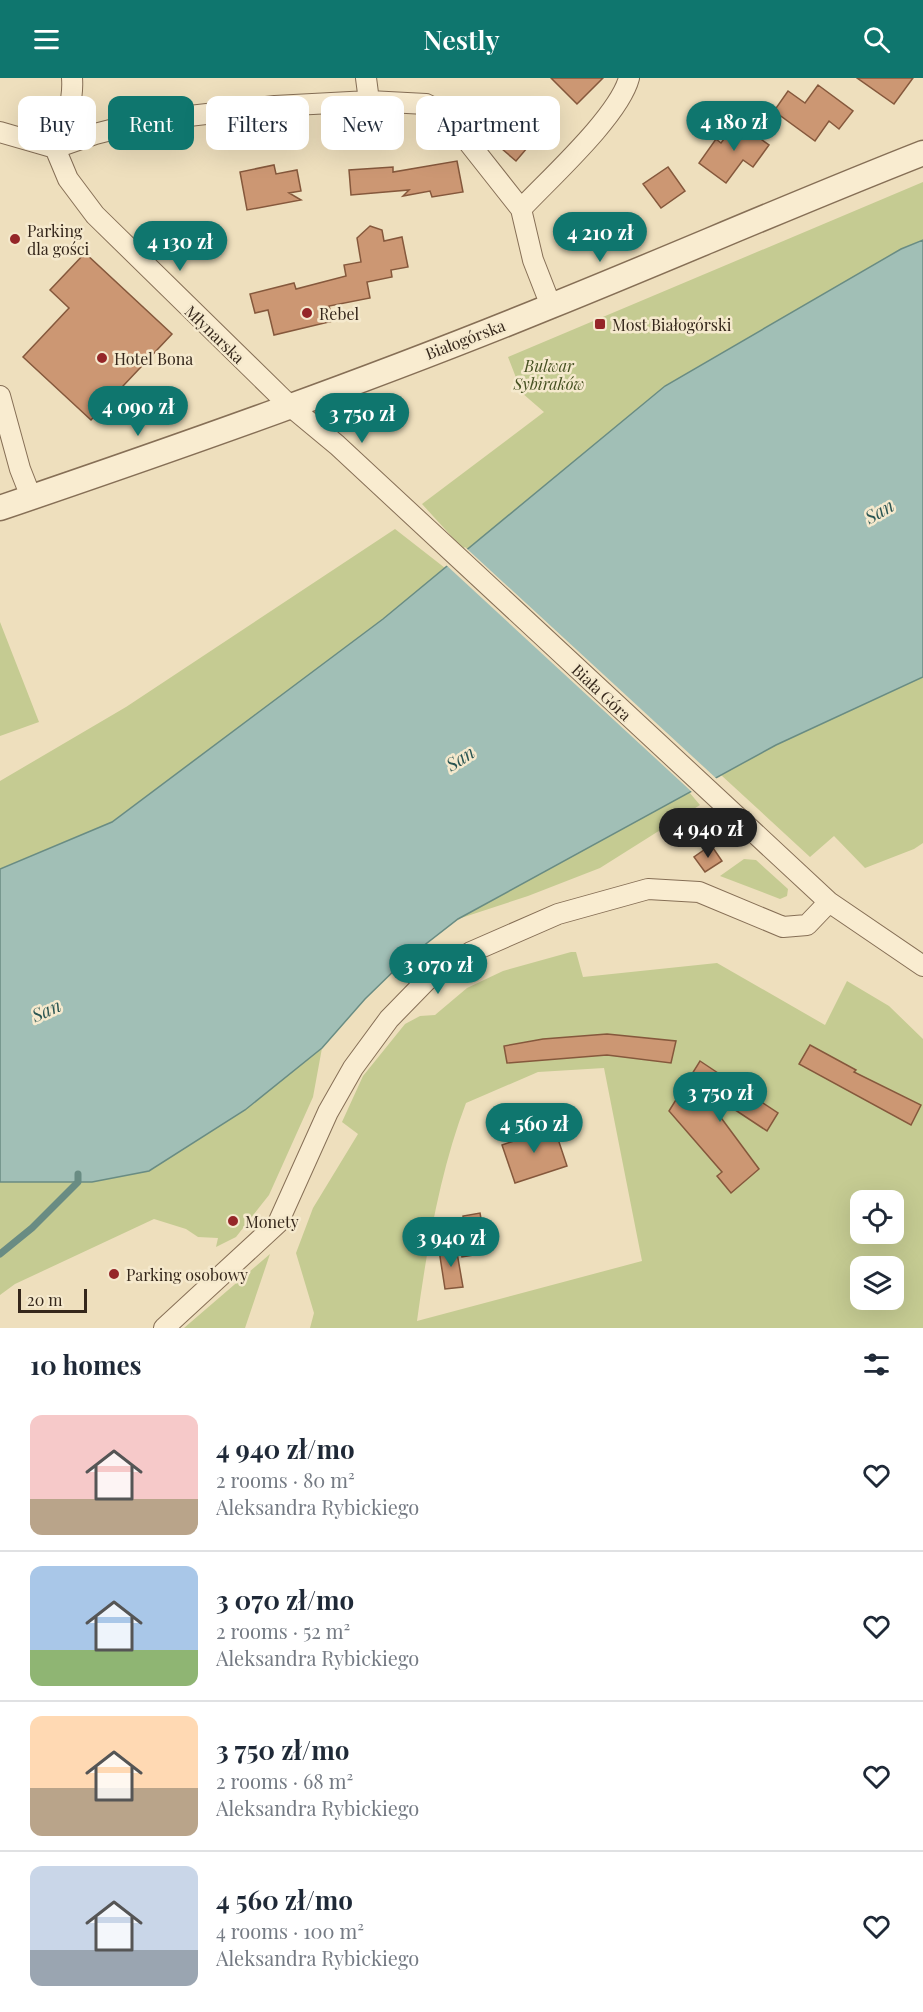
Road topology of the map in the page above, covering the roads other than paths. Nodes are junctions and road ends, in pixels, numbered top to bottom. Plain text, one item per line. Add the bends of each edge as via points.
1 (72, 78) edge
2 (366, 78) edge
3 (629, 78) edge
4 (72, 96) edge
5 (368, 96) edge
6 (321, 103) edge
7 (404, 103) edge
8 (0, 132) edge
9 (96, 134) edge
10 (18, 137) edge
11 (56, 150) edge
12 (923, 153) edge
13 (521, 209) junction
14 (551, 306) junction
15 (0, 396) edge
16 (290, 406) junction
17 (31, 497) junction
18 (0, 508) edge
19 (829, 902) junction
20 (923, 966) edge
21 (164, 1328) edge

1 - 4 street
2 - 5 street
3 - 13 street via 626,91 596,128
6 - 9 street via 146,121
7 - 13 street via 426,105 446,114
8 - 10 street
11 - 16 street, Młynarska via 68,178 95,215
12 - 14 street, Białogórska
13 - 14 street via 533,260
14 - 16 street, Białogórska
15 - 17 street
16 - 17 street, Białogórska
16 - 19 street, Biała Góra
17 - 18 street, Białogórska
19 - 20 street, Biała Góra
19 - 21 street via 807,925 783,927 699,892 648,889 558,914 471,952 427,980 389,1019 353,1068 328,1112 278,1223

